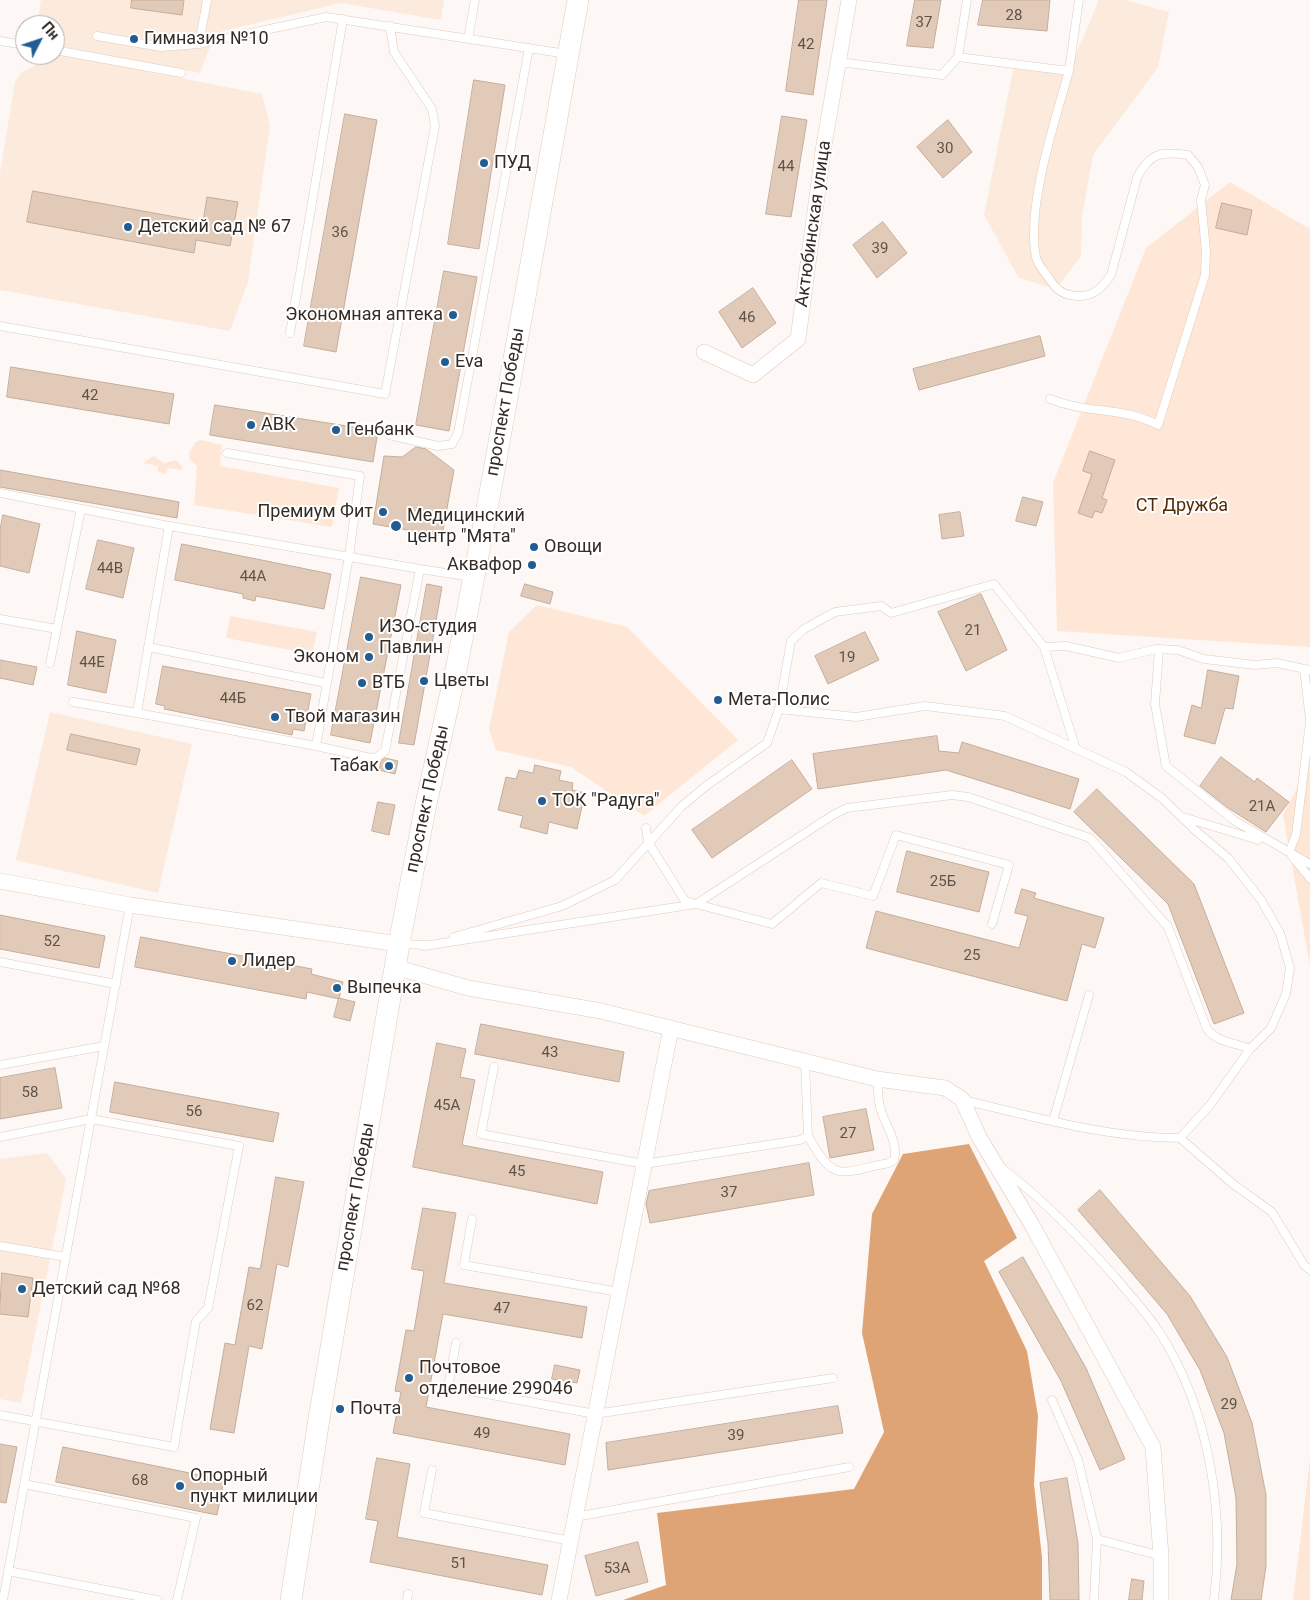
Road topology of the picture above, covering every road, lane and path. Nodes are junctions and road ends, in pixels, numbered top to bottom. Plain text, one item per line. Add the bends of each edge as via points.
1 (207, 0) edge
2 (475, 0) edge
3 (578, 0) edge
4 (849, 0) edge
5 (967, 0) edge
6 (1080, 0) edge
7 (342, 19) junction
8 (390, 26) junction
9 (97, 36) dead end
10 (468, 39) junction
11 (0, 40) edge
12 (15, 43) edge
13 (199, 44) junction
14 (529, 48) junction
15 (65, 52) edge
16 (567, 54) junction
17 (958, 57) junction
18 (838, 62) junction
19 (1069, 71) junction
20 (181, 73) dead end
21 (0, 326) edge
22 (290, 333) dead end
23 (704, 352) dead end
24 (1050, 399) dead end
25 (389, 435) dead end
26 (227, 453) dead end
27 (0, 493) edge
28 (82, 509) junction
29 (169, 526) junction
30 (349, 556) junction
31 (420, 569) junction
32 (472, 577) junction
33 (0, 618) edge
34 (57, 629) junction
35 (148, 647) junction
36 (1044, 647) junction
37 (1159, 649) junction
38 (50, 663) dead end
39 (1307, 669) edge
40 (326, 683) junction
41 (73, 702) dead end
42 (779, 709) junction
43 (137, 713) junction
44 (1310, 721) edge
45 (316, 746) junction
46 (1076, 749) junction
47 (1181, 816) junction
48 (646, 828) dead end
49 (648, 842) junction
50 (1289, 852) junction
51 (1310, 864) edge
52 (1310, 878) edge
53 (0, 881) edge
54 (696, 904) junction
55 (130, 905) junction
56 (992, 924) dead end
57 (398, 944) junction
58 (424, 946) junction
59 (0, 962) edge
60 (395, 967) junction
61 (116, 984) junction
62 (1089, 995) dead end
63 (671, 1028) junction
64 (104, 1046) junction
65 (1250, 1050) junction
66 (805, 1062) junction
67 (0, 1065) edge
68 (494, 1067) dead end
69 (877, 1079) junction
70 (962, 1099) junction
71 (91, 1118) junction
72 (1053, 1122) junction
73 (808, 1136) junction
74 (0, 1137) edge
75 (1180, 1138) junction
76 (994, 1162) junction
77 (644, 1164) junction
78 (472, 1219) dead end
79 (0, 1246) edge
80 (66, 1257) junction
81 (1310, 1270) edge
82 (619, 1292) junction
83 (456, 1343) dead end
84 (833, 1378) dead end
85 (1052, 1400) dead end
86 (595, 1414) junction
87 (0, 1415) edge
88 (35, 1422) junction
89 (849, 1467) dead end
90 (432, 1470) dead end
91 (24, 1484) junction
92 (576, 1517) junction
93 (1097, 1539) junction
94 (571, 1541) junction
95 (1161, 1556) junction
96 (8, 1571) junction
97 (3, 1600) edge
98 (156, 1600) edge
99 (177, 1600) edge
100 (291, 1600) edge
101 (559, 1600) edge
102 (1094, 1600) edge
103 (1161, 1600) edge
104 (1214, 1600) edge

1 - 13 lane
2 - 10 lane
3 - 16 street, проспект Победы
4 - 18 street, Актюбинская улица
5 - 17 lane
6 - 19 lane
7 - 8 lane
7 - 13 lane via 326,17
7 - 22 lane
8 - 10 lane
8 - 21 lane via 394,52 432,109 435,126 385,394
9 - 13 lane via 161,47
10 - 14 lane
11 - 12 lane
14 - 16 lane
14 - 25 lane via 458,434 452,444 438,446
15 - 20 lane
16 - 32 street, проспект Победы via 494,472
17 - 18 lane via 942,75
17 - 19 lane
18 - 23 street, Актюбинская улица via 798,339 753,375
19 - 24 lane via 1048,145 1034,232 1036,259 1064,294 1082,297 1094,294 1111,276 1143,165 1170,152 1188,155 1198,167 1205,185 1201,200 1205,275 1158,425 1115,410 1066,406
26 - 30 lane via 360,476
27 - 28 lane
28 - 29 lane
28 - 34 lane
29 - 30 lane
29 - 35 lane
30 - 31 lane
30 - 40 lane
31 - 32 lane
31 - 45 lane via 385,751 371,758
32 - 57 street, проспект Победы via 457,665
33 - 34 lane
34 - 38 lane
35 - 40 lane
35 - 43 lane
36 - 37 lane via 1066,646 1120,658
36 - 42 lane via 994,584 891,613 881,606 835,612 804,628 791,640
36 - 46 lane
37 - 39 lane via 1178,650 1204,660 1255,665 1277,663
37 - 50 lane via 1155,704 1166,766 1235,821
39 - 44 lane
40 - 45 lane
41 - 43 lane
42 - 46 lane via 856,717 925,706 1005,716
42 - 49 lane via 767,743 706,786
43 - 45 lane
44 - 50 lane via 1296,835
46 - 47 lane via 1126,772
47 - 50 lane
47 - 65 lane via 1228,858 1261,900 1280,933 1290,968 1286,994 1271,1028
48 - 49 lane
49 - 54 lane via 684,901
49 - 58 lane via 615,880 562,906
50 - 51 lane
50 - 52 lane
53 - 55 street
54 - 56 lane via 772,924 822,883 873,896 896,835 1009,864
54 - 58 lane
54 - 65 lane via 847,808 952,795 968,797 1090,838 1168,927 1213,1036
55 - 57 street
55 - 61 lane
57 - 58 lane
57 - 60 street, проспект Победы
59 - 61 lane
60 - 63 street via 468,988 601,1011
60 - 100 street, проспект Победы
61 - 64 lane
62 - 72 lane
63 - 66 street
63 - 77 street
64 - 67 lane
64 - 71 lane
65 - 75 lane via 1210,1105
66 - 69 street
66 - 73 lane
68 - 77 lane via 481,1134
69 - 70 street via 945,1088
69 - 73 lane via 879,1104 894,1140 894,1160 840,1172 829,1168
70 - 72 lane
70 - 76 street
71 - 74 lane
71 - 80 lane
71 - 88 lane via 239,1146 208,1308 196,1322 174,1447
72 - 75 lane via 1152,1138
73 - 77 lane via 800,1140
75 - 81 lane via 1272,1212
76 - 95 street via 1153,1447
76 - 104 lane via 1031,1190 1078,1235 1137,1303 1160,1334 1175,1362 1192,1401 1217,1508 1219,1563
77 - 82 street
78 - 82 lane via 464,1265
79 - 80 lane
80 - 88 lane
82 - 86 street
83 - 86 lane via 448,1387
84 - 86 lane
85 - 93 lane via 1078,1460
86 - 92 street
87 - 88 lane
88 - 91 lane
89 - 92 lane
90 - 94 lane via 424,1513
91 - 96 lane
91 - 99 lane via 196,1518
92 - 94 street
93 - 95 lane
93 - 102 lane
94 - 101 street
95 - 103 street
96 - 97 lane
96 - 98 lane

